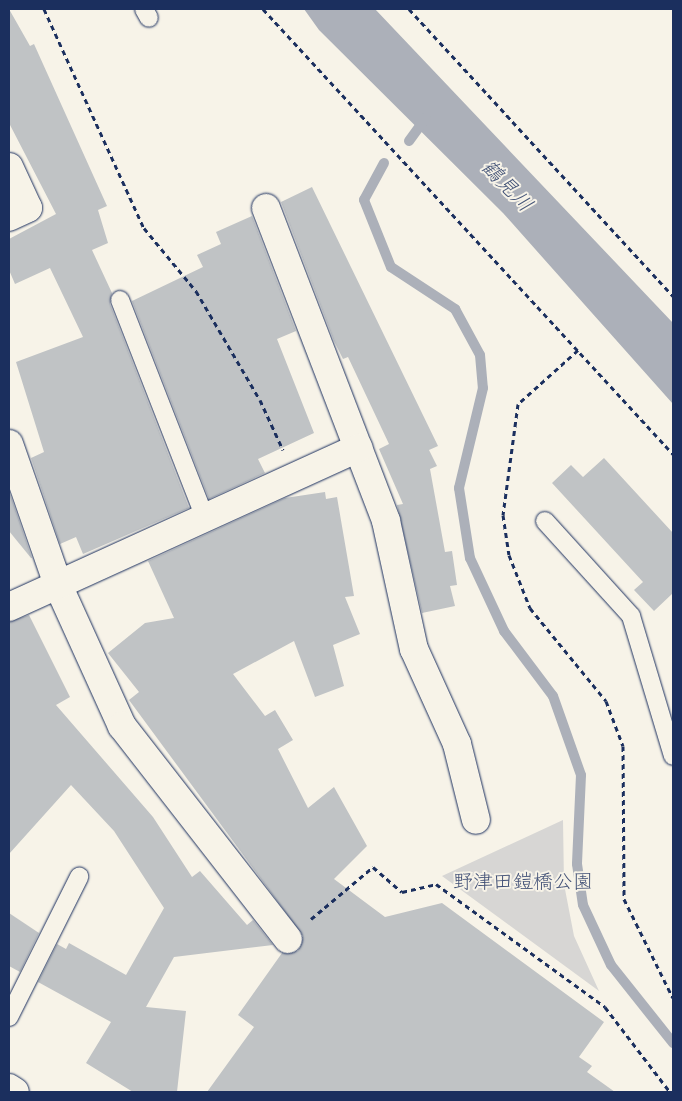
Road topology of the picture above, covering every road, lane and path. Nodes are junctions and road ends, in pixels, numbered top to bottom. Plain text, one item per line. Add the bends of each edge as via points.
1 (44, 9) edge
2 (263, 9) edge
3 (409, 9) edge
4 (9, 167) edge
5 (266, 208) dead end
6 (9, 217) edge
7 (673, 296) edge
8 (120, 300) dead end
9 (578, 350) junction
10 (9, 444) edge
11 (358, 448) junction
12 (673, 454) edge
13 (294, 475) junction
14 (204, 516) junction
15 (544, 521) dead end
16 (58, 585) junction
17 (9, 607) edge
18 (673, 756) edge
19 (476, 820) dead end
20 (79, 876) dead end
21 (288, 939) joint
22 (673, 998) edge
23 (9, 1017) edge
24 (9, 1088) edge
25 (14, 1092) edge
26 (670, 1092) edge

1 - 13 path via 144,228 196,291 260,400
2 - 9 path
3 - 7 path
4 - 6 street via 28,208
5 - 11 street
8 - 14 lane
9 - 12 path
9 - 22 path via 518,404 503,515 509,555 530,608 606,702 623,746 624,899
10 - 16 street
11 - 13 street
11 - 19 street via 386,521 414,649 457,744
13 - 14 street
14 - 16 street
15 - 18 lane via 631,616
16 - 17 street
16 - 21 street via 122,726
20 - 23 lane
21 - 26 path via 373,867 402,892 436,884 605,1007
24 - 25 street

